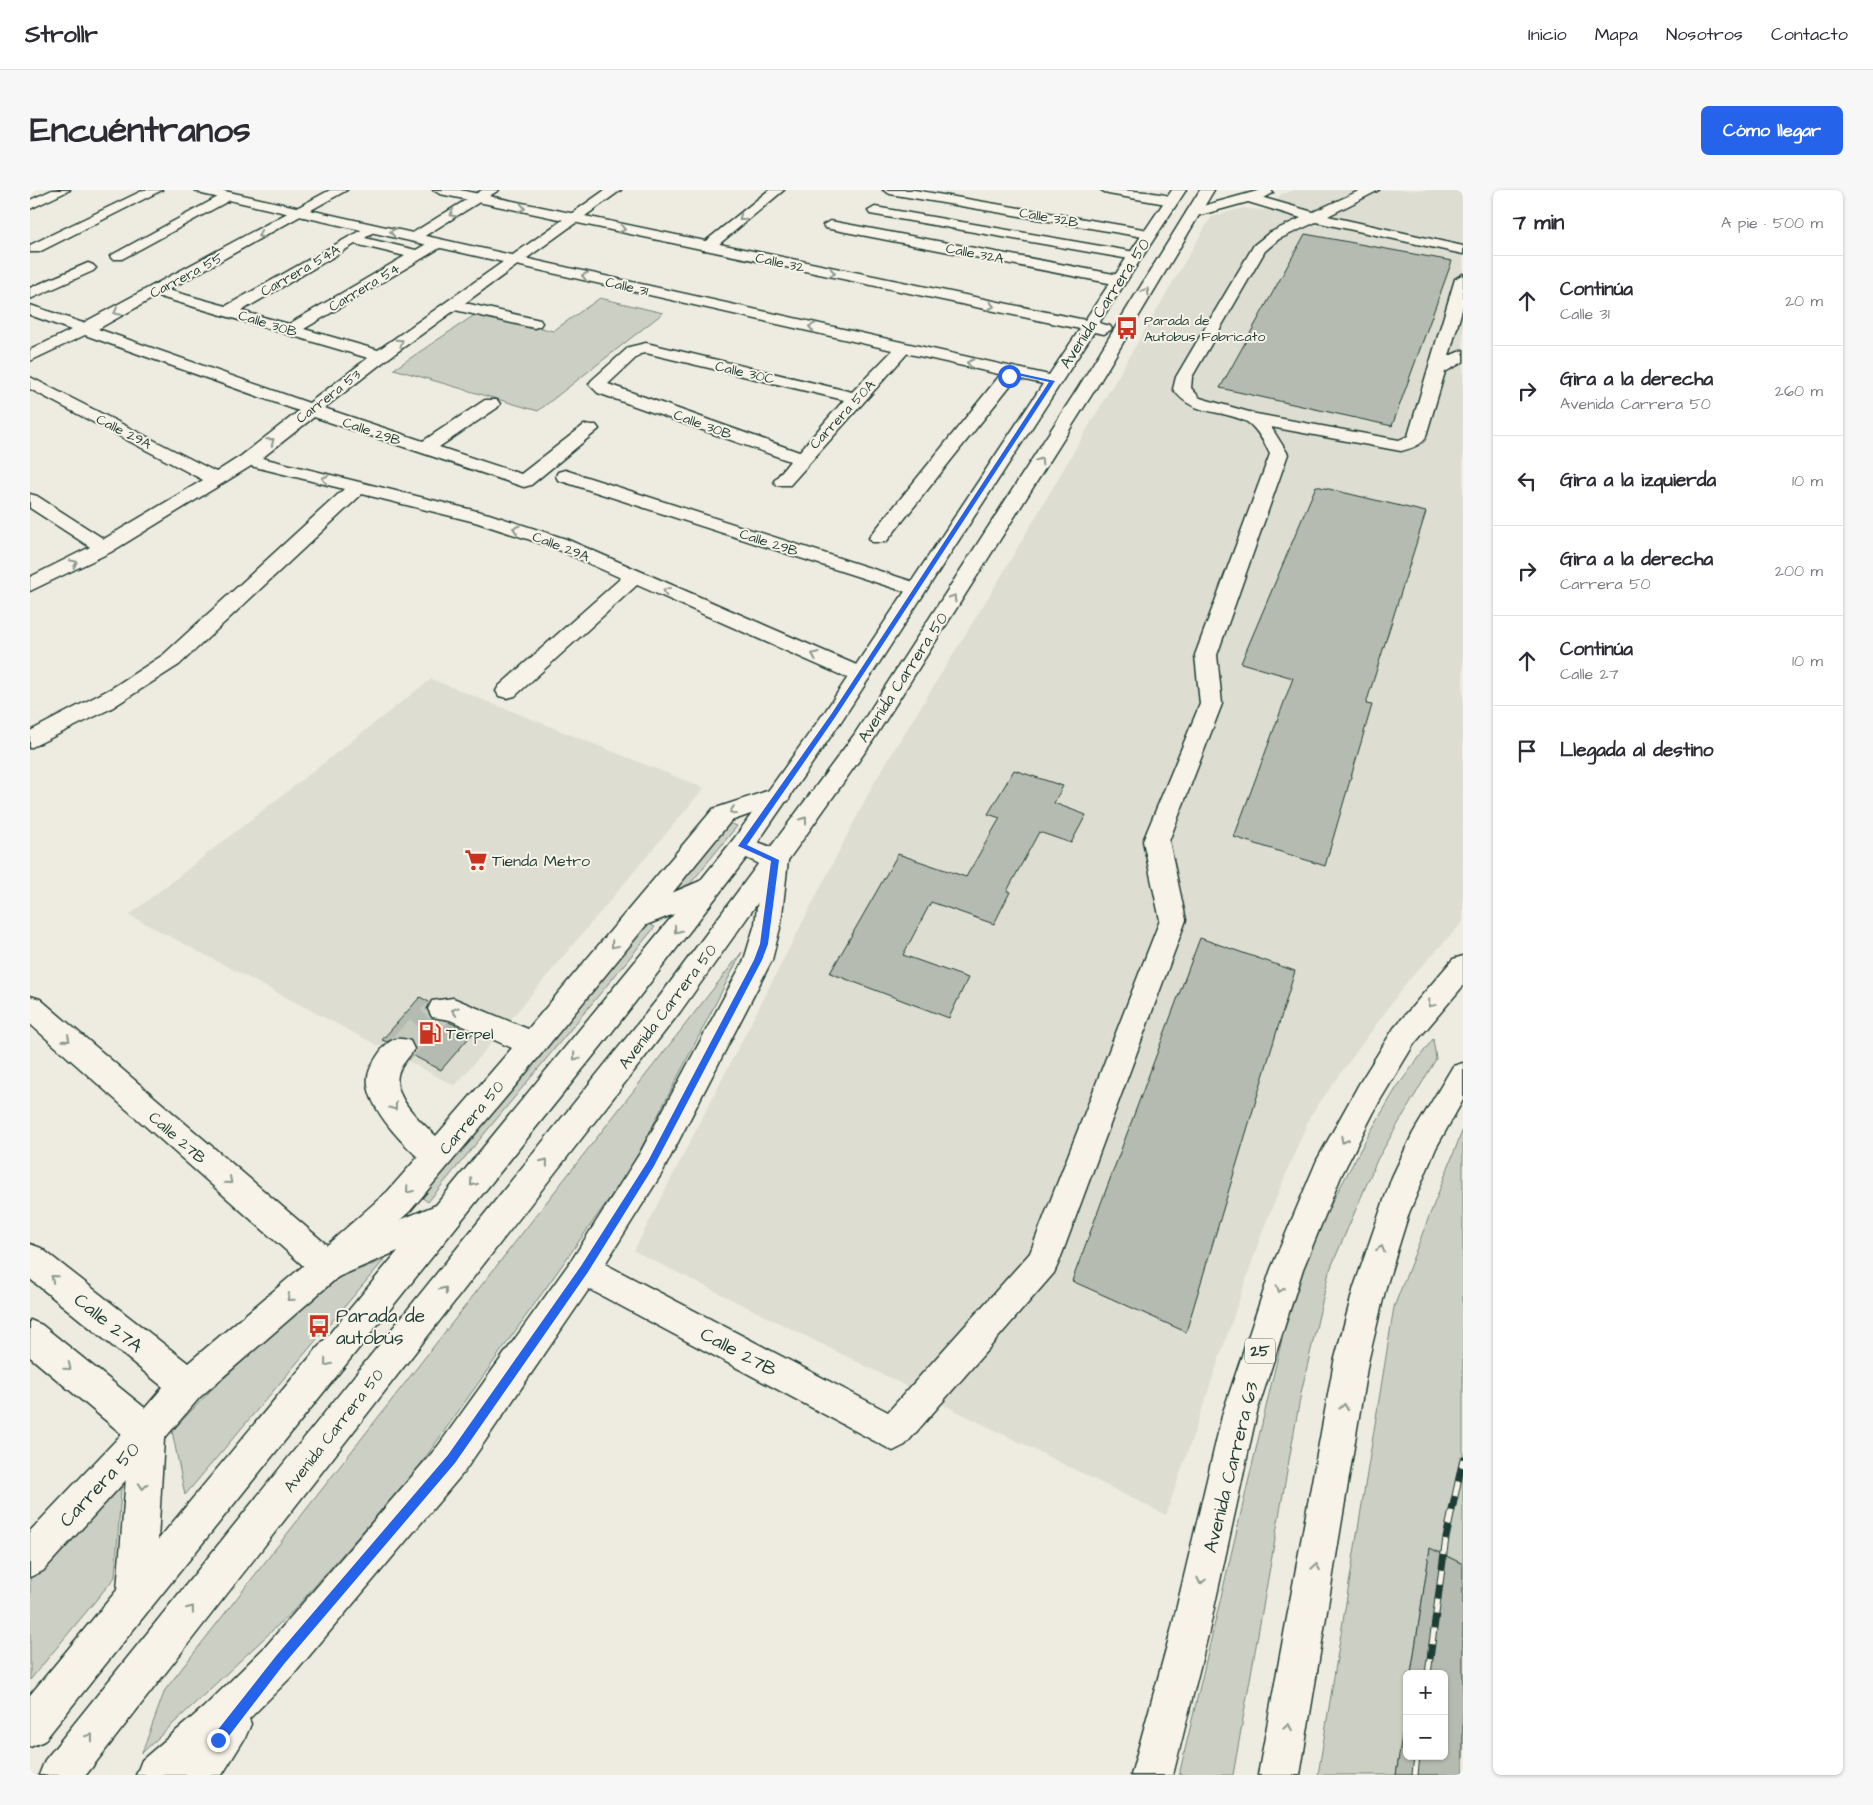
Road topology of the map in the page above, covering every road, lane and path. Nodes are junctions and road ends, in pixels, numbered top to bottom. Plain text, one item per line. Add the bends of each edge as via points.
1 (63, 190) edge
2 (128, 190) edge
3 (202, 190) edge
4 (340, 190) edge
5 (440, 190) edge
6 (492, 190) edge
7 (614, 190) edge
8 (777, 190) edge
9 (890, 190) edge
10 (1108, 190) edge
11 (1207, 190) edge
12 (1278, 190) edge
13 (1372, 190) edge
14 (156, 194) edge
15 (1175, 195) edge
16 (227, 196) junction
17 (480, 198) junction
18 (1249, 198) junction
19 (185, 203) dead end
20 (30, 205) edge
21 (204, 208) junction
22 (875, 210) dead end
23 (304, 212) junction
24 (1193, 213) junction
25 (1313, 217) junction
26 (574, 220) junction
27 (830, 225) dead end
28 (372, 228) junction
29 (1150, 234) junction
30 (413, 237) junction
31 (352, 239) junction
32 (438, 243) junction
33 (707, 247) junction
34 (34, 249) dead end
35 (1463, 250) edge
36 (418, 255) junction
37 (117, 256) dead end
38 (1135, 256) junction
39 (515, 260) junction
40 (88, 268) dead end
41 (1463, 279) edge
42 (1119, 280) junction
43 (156, 290) junction
44 (30, 294) edge
45 (454, 305) junction
46 (30, 310) edge
47 (229, 311) junction
48 (534, 323) dead end
49 (1089, 326) junction
50 (85, 329) junction
51 (291, 330) junction
52 (1121, 332) junction
53 (904, 348) junction
54 (1463, 355) edge
55 (30, 356) edge
56 (380, 356) junction
57 (1436, 369) junction
58 (1011, 372) junction
59 (1052, 381) junction
60 (30, 382) edge
61 (604, 389) joint
62 (856, 398) junction
63 (492, 404) dead end
64 (310, 409) junction
65 (1254, 419) junction
66 (590, 429) dead end
67 (425, 448) junction
68 (801, 459) junction
69 (248, 460) junction
70 (565, 476) dead end
71 (218, 480) junction
72 (783, 481) dead end
73 (358, 487) junction
74 (30, 500) edge
75 (879, 538) dead end
76 (104, 548) junction
77 (634, 577) junction
78 (30, 585) edge
79 (916, 589) junction
80 (860, 675) junction
81 (507, 691) dead end
82 (30, 740) edge
83 (779, 795) junction
84 (742, 846) junction
85 (775, 860) junction
86 (710, 888) junction
87 (636, 919) junction
88 (1463, 967) edge
89 (30, 1007) edge
90 (442, 1008) dead end
91 (532, 1044) junction
92 (400, 1049) tunnel mouth
93 (1463, 1076) edge
94 (438, 1156) junction
95 (447, 1215) junction
96 (30, 1259) edge
97 (326, 1266) junction
98 (584, 1269) junction
99 (30, 1336) edge
100 (188, 1385) junction
101 (147, 1432) junction
102 (30, 1558) edge
103 (136, 1597) junction
104 (280, 1660) junction
105 (30, 1727) edge
106 (60, 1775) edge
107 (157, 1775) edge
108 (198, 1775) edge
109 (1152, 1775) edge
110 (1279, 1775) edge

1 - 20 main road
2 - 14 main road
3 - 16 main road, Calle 31
4 - 23 main road, Carrera 55
5 - 17 main road, Calle 32
6 - 17 main road
7 - 26 main road, Carrera 53
8 -> 33 main road
9 - 29 main road, Calle 32B
10 - 15 main road
11 - 24 main road, Avenida Carrera 50
12 - 18 main road
13 - 25 main road
14 - 34 main road
15 - 29 main road, Avenida Carrera 50
16 - 21 main road
16 - 23 main road, Calle 31
17 -> 26 main road, Calle 32
17 -> 30 main road
18 - 24 main road
18 - 25 main road
19 - 21 main road
21 - 37 main road
22 - 38 main road
23 - 28 main road, Calle 31
23 -> 43 main road, Carrera 55
52 -> 24 main road, Avenida Carrera 50
25 - 35 main road
25 - 65 main road via 1274,236 1259,248 1184,377 1182,390 1194,402
26 -> 33 main road, Calle 32
26 - 39 main road, Carrera 53
27 - 42 main road, Calle 32A
30 -> 28 main road, Calle 31
28 - 31 main road, Carrera 54A
29 - 38 main road, Avenida Carrera 50
30 - 32 main road, Calle 31
31 - 36 main road
31 - 47 main road, Carrera 54A
32 - 36 main road, Carrera 54
32 - 39 main road, Calle 31
33 -> 49 main road, Calle 32
36 - 51 main road, Carrera 54
38 - 42 main road, Avenida Carrera 50
39 - 45 main road, Carrera 53
53 -> 39 main road, Calle 31
40 - 44 main road
41 - 57 main road
42 - 49 main road, Avenida Carrera 50
43 - 47 main road, Calle 30B
43 -> 50 main road, Carrera 55
45 - 48 main road
56 -> 45 main road, Carrera 53
46 - 50 main road, Calle 29B
47 - 51 main road, Calle 30B
49 - 52 main road, Calle 32
49 - 59 main road, Avenida Carrera 50
50 - 55 main road, Carrera 55
50 - 64 main road, Calle 29B
51 - 56 main road, Calle 30B
85 -> 52 main road, Avenida Carrera 50 via 862,740
58 -> 53 main road, Calle 31
53 - 62 main road, Carrera 50A
54 - 57 main road
56 - 64 main road, Carrera 53
57 - 65 main road via 1416,439 1401,446
58 - 59 main road, Calle 31
58 - 75 main road
59 - 79 main road, Avenida Carrera 50
60 - 71 main road, Calle 29A
61 - 62 main road, Calle 30C via 598,384 635,350 646,348
61 - 68 main road, Calle 30B
62 - 68 main road, Carrera 50A
63 - 67 main road
64 - 67 main road, Calle 29B
69 -> 64 main road, Carrera 53
65 - 98 main road, Calle 27B via 1279,454 1206,655 1211,704 1156,841 1173,920 1042,1262 893,1433
66 - 67 main road, Calle 29B via 524,481
68 - 72 main road, Carrera 50A
69 - 71 main road, Carrera 53
73 -> 69 main road, Calle 29A
70 - 79 main road, Calle 29B
71 - 76 main road, Carrera 53
77 -> 73 main road, Calle 29A via 559,543 482,518
73 - 82 main road via 171,660 137,684
74 - 76 main road
78 -> 76 main road, Carrera 53
80 -> 77 main road, Calle 29A
77 - 81 main road
79 - 80 main road, Avenida Carrera 50
80 - 83 main road, Avenida Carrera 50
83 - 84 main road, Avenida Carrera 50
83 -> 87 main road, Carrera 50 via 722,815
84 - 85 main road
84 - 86 main road, Avenida Carrera 50
85 - 98 main road via 768,924 758,960 651,1164
106 -> 85 main road, Avenida Carrera 50 via 670,1004
86 - 87 main road
86 -> 95 main road, Avenida Carrera 50
87 -> 91 main road, Carrera 50
88 -> 109 main road, Avenida Carrera 63 / 25 via 1404,1036 1369,1092 1328,1170 1287,1269 1240,1412 1190,1631
89 -> 97 main road, Calle 27B
91 -> 90 main road via 453,1009
91 - 94 main road, Carrera 50
92 -> 94 main road via 383,1076 384,1093 418,1141
110 -> 93 main road via 1364,1304 1384,1239 1415,1158 1435,1118
94 -> 97 main road, Carrera 50 via 399,1201
95 - 97 main road
95 -> 103 main road, Avenida Carrera 50
100 -> 96 main road, Calle 27A
97 -> 100 main road, Carrera 50
98 - 104 main road via 451,1459
99 -> 101 main road
100 - 101 main road, Carrera 50
101 - 102 main road, Carrera 50
101 -> 103 main road, Carrera 50
103 - 105 main road, Avenida Carrera 50
104 - 107 main road
104 - 108 main road via 218,1740

